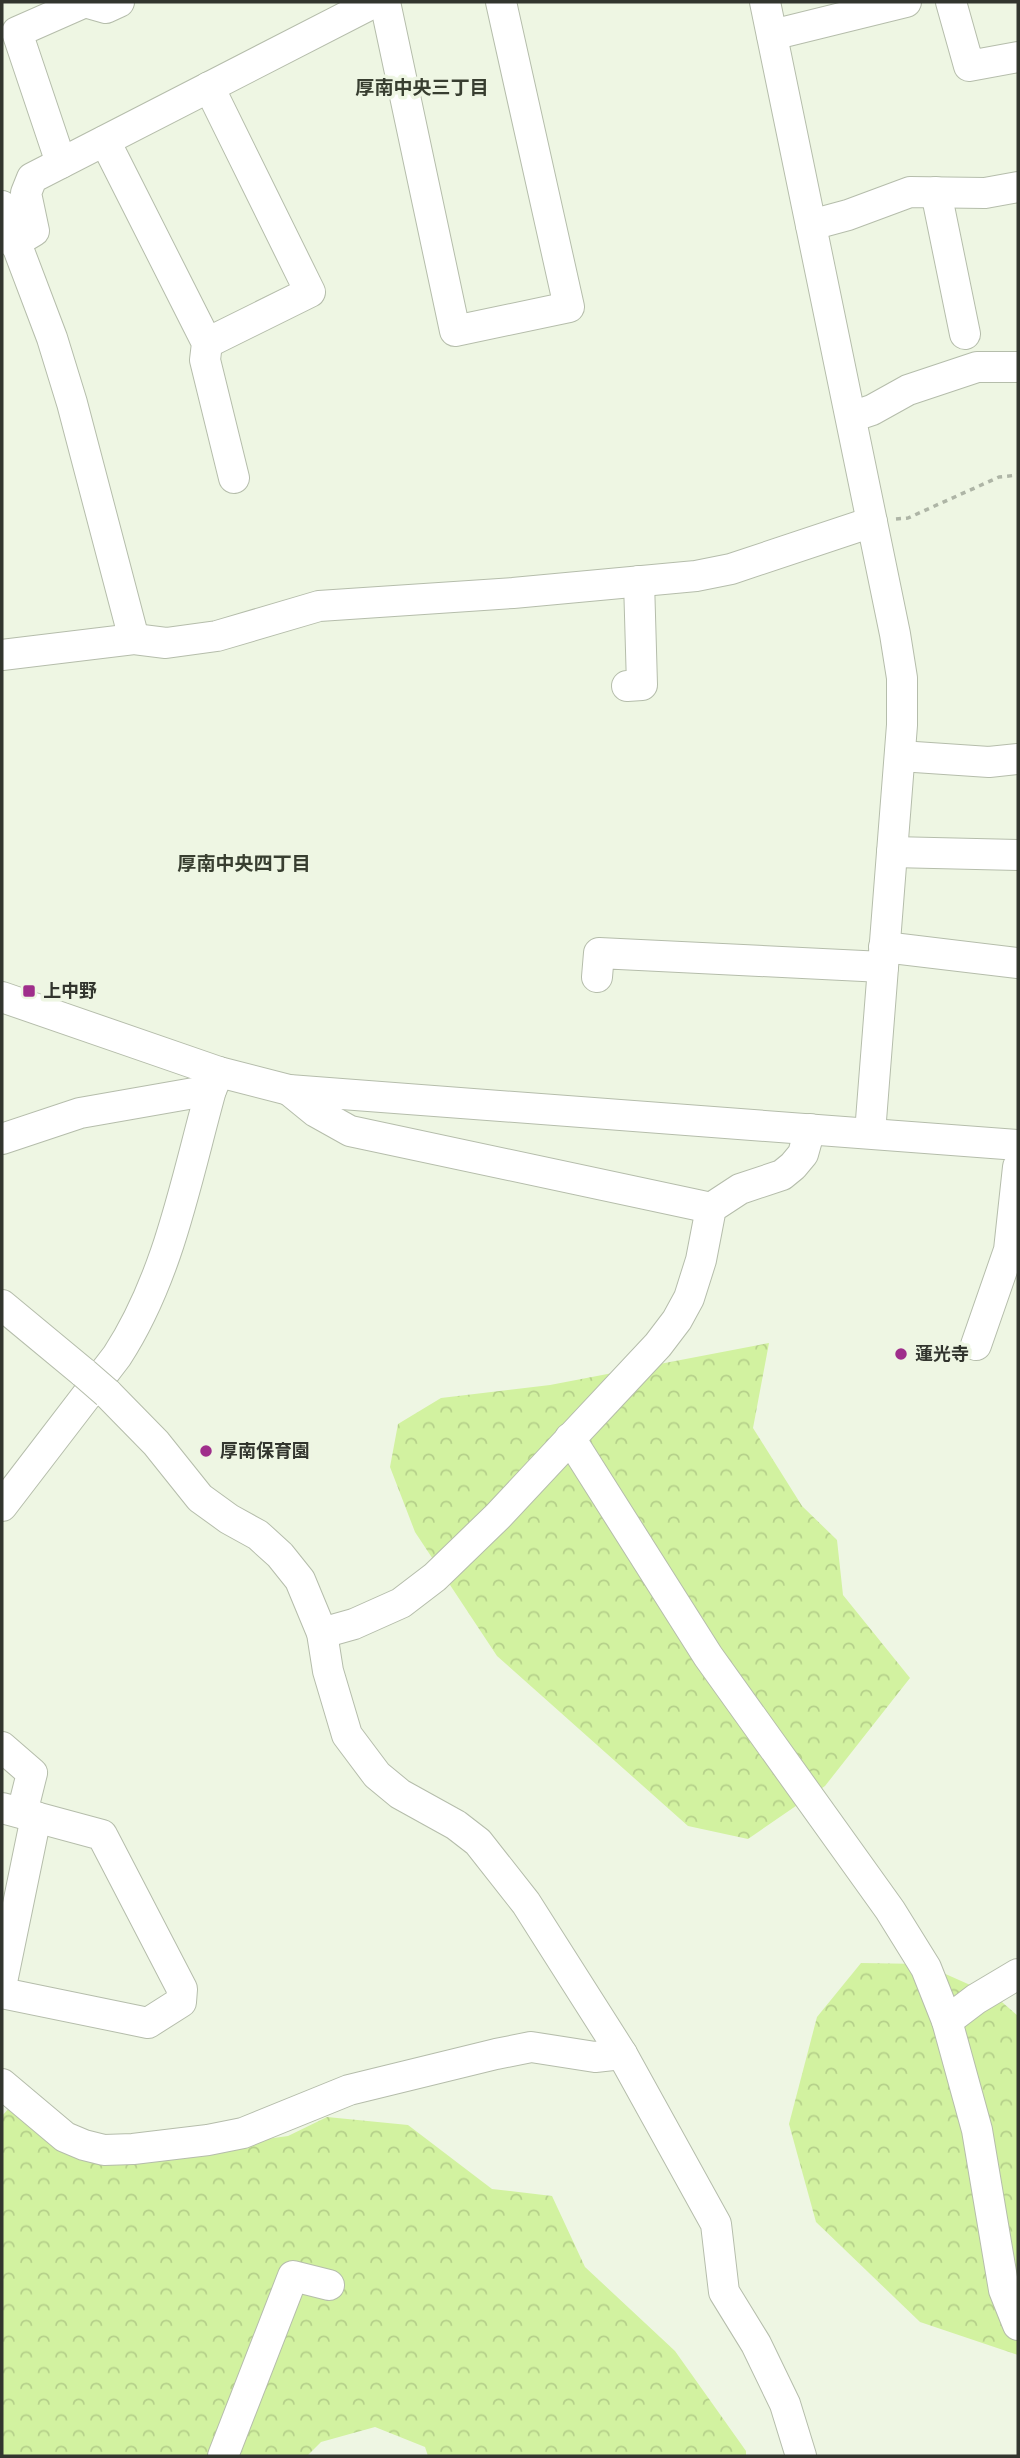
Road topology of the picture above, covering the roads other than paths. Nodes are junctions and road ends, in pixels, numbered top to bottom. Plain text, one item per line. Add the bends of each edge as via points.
1 (85, 2) edge
2 (118, 2) edge
3 (375, 2) edge
4 (385, 2) edge
5 (501, 2) edge
6 (765, 2) edge
7 (906, 2) edge
8 (951, 2) edge
9 (772, 35) junction
10 (1018, 57) edge
11 (209, 87) junction
12 (105, 141) junction
13 (61, 163) junction
14 (1018, 187) edge
15 (936, 192) junction
16 (2, 206) edge
17 (811, 225) junction
18 (14, 243) junction
19 (965, 334) dead end
20 (207, 343) junction
21 (1018, 367) edge
22 (851, 417) junction
23 (234, 478) dead end
24 (872, 522) junction
25 (639, 581) junction
26 (134, 639) junction
27 (2, 655) edge
28 (627, 686) dead end
29 (900, 756) junction
30 (1018, 760) edge
31 (892, 852) junction
32 (1018, 855) edge
33 (884, 957) junction
34 (1018, 963) edge
35 (597, 977) dead end
36 (2, 998) edge
37 (215, 1081) junction
38 (289, 1090) junction
39 (810, 1129) junction
40 (870, 1133) junction
41 (2, 1139) edge
42 (1018, 1145) edge
43 (1018, 1167) edge
44 (711, 1208) junction
45 (2, 1305) edge
46 (976, 1346) dead end
47 (570, 1438) junction
48 (2, 1506) edge
49 (322, 1633) junction
50 (2, 1747) edge
51 (20, 1812) edge
52 (1018, 1974) edge
53 (2, 1982) edge
54 (2, 1993) edge
55 (947, 2021) junction
56 (622, 2053) junction
57 (2, 2084) edge
58 (329, 2285) dead end
59 (1018, 2325) edge
60 (223, 2456) edge
61 (801, 2456) edge

1 - 2 street via 106,8
1 - 13 street via 17,32
3 - 11 street
4 - 5 street via 455,331 569,307
6 - 9 street
7 - 9 street
8 - 10 street via 969,66
9 - 17 street
11 - 12 street
11 - 20 street via 310,292
12 - 13 street
12 - 20 street
13 - 18 street via 32,178 26,193 34,230
14 - 15 street via 985,193
15 - 17 street via 910,192
15 - 19 street
16 - 18 street
17 - 22 street
18 - 26 street via 72,403
20 - 23 street via 205,360
21 - 22 street via 977,367 908,390
22 - 24 street
24 - 25 street via 731,569
24 - 29 street via 902,678
25 - 26 street via 319,606 217,636 166,643
25 - 28 street via 642,685
26 - 27 street
29 - 30 street
29 - 31 street
31 - 32 street
31 - 33 street
33 - 34 street
33 - 35 street via 600,953
33 - 40 street
36 - 37 street
37 - 38 street
37 - 41 street via 80,1113
37 - 48 street via 163,1264 133,1332
38 - 39 street
38 - 44 street via 350,1131
39 - 40 street
39 - 44 street via 803,1154 782,1175 740,1189
40 - 42 street
43 - 46 street via 1009,1250
44 - 47 street via 697,1276 677,1320
45 - 49 street, bridge via 107,1392 201,1498 280,1555 299,1580
47 - 49 street via 435,1577 401,1603
47 - 55 street via 708,1656 890,1910 926,1968
49 - 56 street via 347,1735 362,1756 400,1794 456,1825 491,1856
50 - 51 street via 33,1773
51 - 53 street
51 - 54 street via 102,1835 182,1989 181,2002 148,2023
52 - 55 street
55 - 59 street via 977,2130 1004,2290
56 - 57 street via 595,2057 531,2047 349,2090 243,2133 133,2149 104,2150 65,2137
56 - 61 street via 716,2224 723,2292 756,2344 785,2404
58 - 60 street via 293,2276

